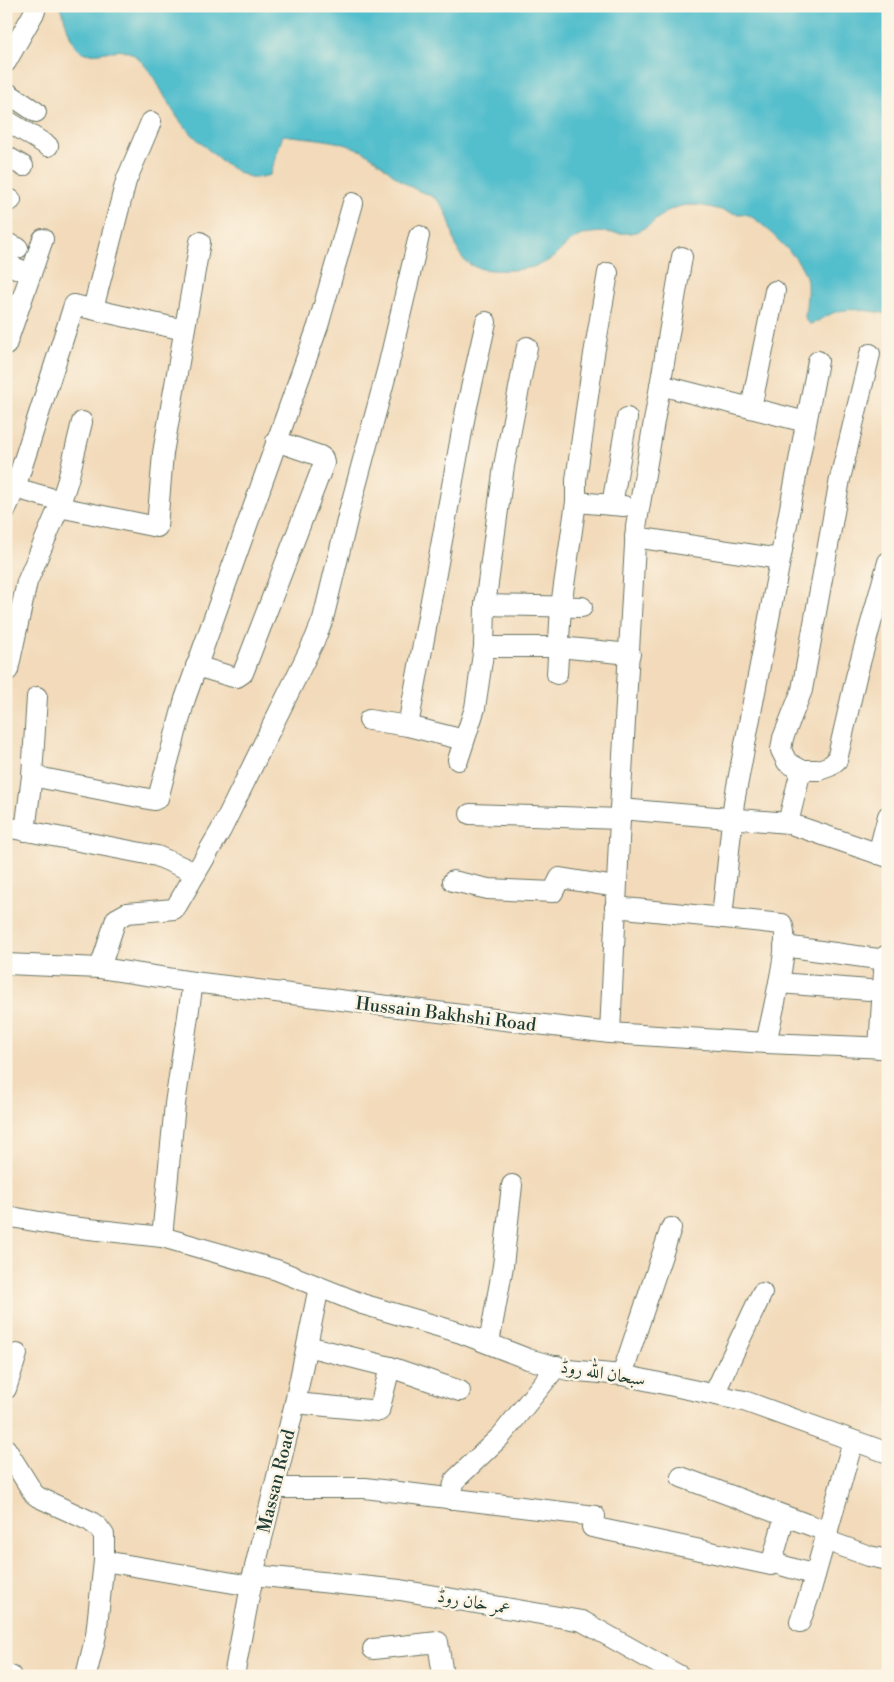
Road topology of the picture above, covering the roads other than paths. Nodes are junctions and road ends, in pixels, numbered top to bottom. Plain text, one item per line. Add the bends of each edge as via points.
1 (35, 10) dead end
2 (6, 62) edge
3 (6, 92) edge
4 (36, 112) dead end
5 (6, 120) edge
6 (151, 122) dead end
7 (48, 146) dead end
8 (353, 203) dead end
9 (419, 236) dead end
10 (44, 240) dead end
11 (200, 242) dead end
12 (682, 257) dead end
13 (6, 264) edge
14 (608, 273) dead end
15 (31, 274) junction
16 (776, 291) dead end
17 (93, 309) junction
18 (486, 322) dead end
19 (184, 330) junction
20 (6, 345) edge
21 (527, 347) dead end
22 (870, 354) dead end
23 (818, 361) dead end
24 (660, 385) junction
25 (751, 408) junction
26 (627, 418) dead end
27 (82, 422) dead end
28 (806, 422) junction
29 (276, 441) junction
30 (15, 488) junction
31 (576, 502) junction
32 (60, 504) junction
33 (612, 505) junction
34 (639, 508) junction
35 (6, 509) edge
36 (636, 537) junction
37 (780, 559) junction
38 (888, 562) edge
39 (485, 605) junction
40 (561, 606) junction
41 (582, 607) dead end
42 (484, 647) junction
43 (559, 647) junction
44 (630, 654) junction
45 (196, 666) junction
46 (8, 670) dead end
47 (557, 674) dead end
48 (37, 697) dead end
49 (369, 720) dead end
50 (408, 726) junction
51 (464, 740) junction
52 (458, 760) dead end
53 (801, 770) junction
54 (32, 776) junction
55 (470, 814) dead end
56 (620, 814) junction
57 (888, 816) edge
58 (732, 818) junction
59 (788, 823) junction
60 (16, 829) edge
61 (883, 855) edge
62 (196, 873) junction
63 (452, 881) dead end
64 (616, 888) junction
65 (615, 908) junction
66 (722, 918) junction
67 (784, 946) junction
68 (886, 958) edge
69 (6, 964) edge
70 (100, 968) junction
71 (193, 982) junction
72 (779, 983) junction
73 (882, 991) junction
74 (610, 1033) junction
75 (766, 1043) junction
76 (883, 1048) edge
77 (512, 1185) dead end
78 (6, 1216) edge
79 (670, 1228) dead end
80 (162, 1237) junction
81 (319, 1287) junction
82 (762, 1293) dead end
83 (488, 1342) junction
84 (307, 1346) junction
85 (17, 1354) dead end
86 (557, 1366) junction
87 (390, 1367) junction
88 (622, 1375) junction
89 (6, 1389) edge
90 (460, 1392) dead end
91 (714, 1394) junction
92 (295, 1403) junction
93 (853, 1441) junction
94 (6, 1449) edge
95 (888, 1453) edge
96 (681, 1477) dead end
97 (274, 1488) junction
98 (450, 1499) junction
99 (785, 1516) junction
100 (827, 1536) junction
101 (888, 1560) edge
102 (104, 1561) junction
103 (784, 1566) dead end
104 (815, 1575) junction
105 (252, 1580) junction
106 (800, 1622) dead end
107 (373, 1649) dead end
108 (6, 1675) edge
109 (11, 1676) edge
110 (86, 1676) edge
111 (234, 1676) edge
112 (443, 1676) edge
113 (680, 1676) edge

1 - 2 street
3 - 4 street
5 - 7 street
6 - 17 street via 126,181
8 - 29 street via 318,326
9 - 62 street via 323,619 221,830
10 - 15 street
11 - 19 street
12 - 24 street
13 - 15 street
14 - 31 street via 592,363 576,480
15 - 20 street
16 - 25 street
17 - 19 street
17 - 30 street via 74,305
18 - 50 street via 464,415
19 - 32 street via 162,454 157,527
21 - 39 street via 504,466
22 - 53 street via 840,479 802,690 780,750 787,762
23 - 28 street
24 - 25 street
24 - 34 street
25 - 28 street
26 - 33 street
27 - 32 street
28 - 37 street
29 - 45 street
29 - 45 street via 320,456 324,463 243,673 237,677
30 - 32 street
30 - 35 street
31 - 33 street
31 - 40 street
32 - 46 street via 27,582
33 - 34 street
34 - 36 street
36 - 37 street
36 - 44 street
37 - 58 street
38 - 53 street via 837,760 819,770
39 - 40 street
39 - 42 street
40 - 41 street
40 - 43 street
42 - 43 street
42 - 51 street via 475,708
43 - 44 street
43 - 47 street
44 - 56 street
45 - 54 street via 157,800
48 - 54 street
49 - 50 street
50 - 51 street
51 - 52 street
53 - 59 street
54 - 60 street
55 - 56 street
56 - 58 street
56 - 64 street
57 - 61 street
58 - 59 street
58 - 66 street
59 - 61 street
60 - 62 street via 157,856
62 - 70 street via 174,909 127,913 116,919
63 - 64 street via 488,889 553,892 560,878
64 - 65 street
65 - 66 street
65 - 74 street
66 - 67 street via 779,922 785,929
67 - 68 street
67 - 72 street
68 - 73 street
69 - 70 street, Hussain Bakhshi Road
70 - 71 street, Hussain Bakhshi Road
71 - 74 street, Hussain Bakhshi Road
71 - 80 street via 174,1104
72 - 73 street
72 - 75 street
73 - 76 street
74 - 75 street, Hussain Bakhshi Road
75 - 76 street, Hussain Bakhshi Road
77 - 83 street via 503,1266
78 - 80 street, سبحان اللہ روڈ
79 - 88 street
80 - 81 street, سبحان اللہ روڈ via 277,1270
81 - 83 street, سبحان اللہ روڈ via 362,1304
81 - 84 street, Massan Road
82 - 91 street
83 - 86 street, سبحان اللہ روڈ via 528,1359
84 - 87 street
84 - 92 street, Massan Road
85 - 89 street
86 - 88 street, سبحان اللہ روڈ
86 - 98 street via 501,1436 455,1480
87 - 90 street
87 - 92 street via 379,1411
88 - 91 street, سبحان اللہ روڈ
91 - 93 street, سبحان اللہ روڈ via 744,1401
92 - 97 street, Massan Road
93 - 95 street, سبحان اللہ روڈ
93 - 100 street
94 - 102 street via 38,1498 98,1527 104,1535
96 - 99 street
97 - 98 street via 365,1488
97 - 105 street, Massan Road
98 - 99 street via 594,1516 592,1527 771,1566
99 - 100 street
100 - 101 street via 869,1556
100 - 104 street
102 - 105 street, عمر خان روڈ
102 - 110 street via 96,1635
103 - 104 street
104 - 106 street
105 - 111 street, Massan Road
105 - 113 street, عمر خان روڈ via 400,1590 582,1621
107 - 112 street via 438,1642
108 - 109 street

